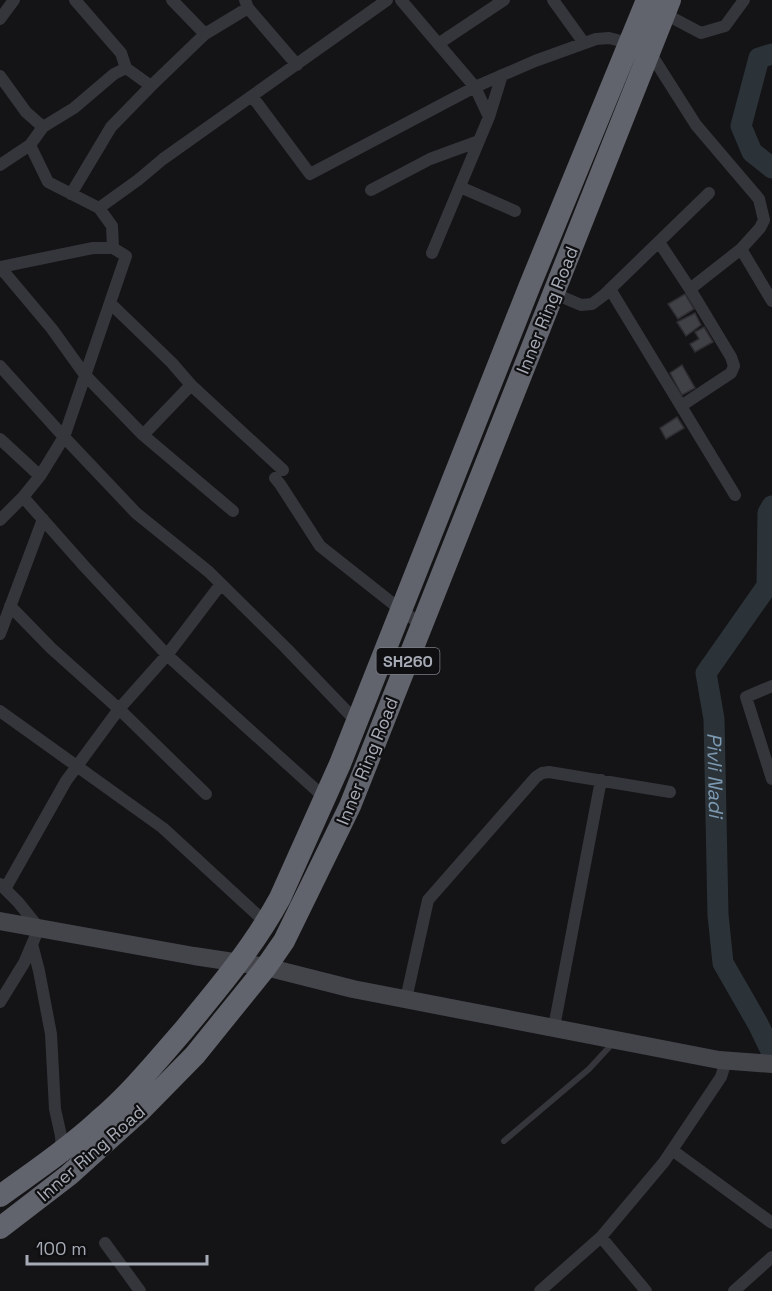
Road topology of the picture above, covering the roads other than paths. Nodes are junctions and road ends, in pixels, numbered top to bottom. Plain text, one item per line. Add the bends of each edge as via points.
1 (14, 0) edge
2 (75, 0) edge
3 (172, 0) edge
4 (387, 0) edge
5 (401, 0) edge
6 (504, 0) edge
7 (553, 0) edge
8 (647, 0) edge
9 (744, 0) edge
10 (246, 4) edge
11 (667, 7) edge
12 (0, 19) edge
13 (205, 34) junction
14 (584, 43) junction
15 (438, 44) junction
16 (639, 47) junction
17 (297, 65) junction
18 (126, 68) junction
19 (502, 75) junction
20 (0, 76) edge
21 (151, 86) junction
22 (475, 87) junction
23 (252, 96) junction
24 (489, 117) junction
25 (43, 127) junction
26 (479, 141) junction
27 (30, 145) junction
28 (0, 165) edge
29 (460, 187) junction
30 (371, 190) dead end
31 (708, 193) dead end
32 (71, 194) junction
33 (99, 208) junction
34 (515, 211) dead end
35 (659, 242) junction
36 (113, 248) junction
37 (741, 249) junction
38 (432, 253) dead end
39 (0, 268) edge
40 (610, 289) junction
41 (690, 289) junction
42 (554, 293) junction
43 (771, 297) edge
44 (110, 303) junction
45 (0, 366) edge
46 (85, 375) junction
47 (191, 385) junction
48 (681, 406) junction
49 (143, 435) junction
50 (64, 437) junction
51 (0, 439) edge
52 (40, 476) junction
53 (735, 495) dead end
54 (23, 497) junction
55 (232, 511) dead end
56 (43, 519) junction
57 (0, 520) edge
58 (221, 585) junction
59 (10, 606) junction
60 (401, 610) junction
61 (422, 625) junction
62 (0, 634) edge
63 (167, 655) junction
64 (772, 686) edge
65 (119, 709) junction
66 (0, 711) edge
67 (357, 722) junction
68 (770, 764) edge
69 (78, 766) junction
70 (772, 778) edge
71 (601, 780) junction
72 (670, 792) dead end
73 (206, 794) dead end
74 (325, 798) junction
75 (2, 886) edge
76 (0, 921) edge
77 (265, 922) junction
78 (36, 936) junction
79 (237, 963) junction
80 (266, 967) junction
81 (406, 999) junction
82 (0, 1002) edge
83 (554, 1027) junction
84 (616, 1040) junction
85 (726, 1061) junction
86 (772, 1065) edge
87 (504, 1141) dead end
88 (62, 1150) junction
89 (672, 1150) junction
90 (0, 1196) edge
91 (772, 1223) edge
92 (0, 1228) edge
93 (601, 1237) junction
94 (105, 1243) dead end
95 (772, 1257) edge
96 (140, 1291) edge
97 (540, 1291) edge
98 (646, 1291) edge
99 (734, 1291) edge

1 - 12 street
2 - 18 street via 121,53
3 - 13 street
4 - 17 street
5 - 15 street
6 - 15 street
7 - 14 street
8 - 16 highway, Inner Ring Road / SH260
9 - 11 street via 725,26 701,33
10 - 13 street
10 - 17 street
11 - 16 highway, Inner Ring Road / SH260
13 - 21 street
14 - 16 street via 609,38
14 - 19 street
15 - 22 street
16 - 37 street via 696,125 759,200 764,220
16 - 42 highway, Inner Ring Road / SH260
16 - 60 highway, Inner Ring Road / SH260 via 530,285
17 - 23 street
18 - 21 street
18 - 25 street
19 - 22 street
19 - 24 street
20 - 25 street via 26,112
21 - 32 street via 111,127
22 - 23 street via 310,174
22 - 24 street
23 - 33 street
24 - 26 street
25 - 27 street
26 - 29 street
26 - 30 street via 430,159
27 - 28 street
27 - 32 street via 48,182
29 - 34 street
29 - 38 street
31 - 35 street
32 - 33 street
33 - 36 street via 112,226
35 - 40 street
35 - 41 street
36 - 39 street via 93,248
36 - 44 street via 126,256
37 - 41 street
37 - 43 street
39 - 46 street
40 - 42 street via 592,304 581,304
40 - 48 street
41 - 48 street via 734,366 731,374
42 - 61 highway, Inner Ring Road / SH260
44 - 46 street
44 - 47 street
45 - 50 street
46 - 49 street
46 - 50 street
47 - 49 street
47 - 60 street via 279,474 280,484 320,546
48 - 53 street
49 - 55 street
50 - 52 street
50 - 58 street via 136,513
51 - 52 street
52 - 54 street
54 - 56 street
54 - 57 street
56 - 59 street
56 - 63 street
58 - 63 street
58 - 67 street
59 - 62 street
59 - 65 street
60 - 61 street
60 - 67 highway, Inner Ring Road / SH260
61 - 80 highway, Inner Ring Road / SH260 via 350,806 284,941
63 - 65 street
63 - 74 street
64 - 68 street via 746,697
65 - 69 street
65 - 73 street
66 - 69 street
67 - 74 highway, Inner Ring Road / SH260
68 - 70 street
69 - 75 street
69 - 77 street via 163,828
71 - 72 street
71 - 81 street via 549,772 536,777 428,900
71 - 83 street
74 - 77 highway, Inner Ring Road / SH260 via 280,898
75 - 78 street via 18,902
76 - 78 street
77 - 79 highway, Inner Ring Road / SH260
78 - 79 street
78 - 82 street
78 - 88 street
79 - 80 street
79 - 88 highway, Inner Ring Road / SH260 via 136,1086
80 - 81 street
80 - 92 highway, Inner Ring Road / SH260 via 195,1055 141,1110 69,1175
81 - 83 street
83 - 84 street
84 - 85 street
84 - 87 lane via 590,1070
85 - 86 street
85 - 89 street via 721,1077
88 - 90 highway, Inner Ring Road / SH260
89 - 91 street
89 - 93 street
93 - 97 street
93 - 98 street
94 - 96 street
95 - 99 street

